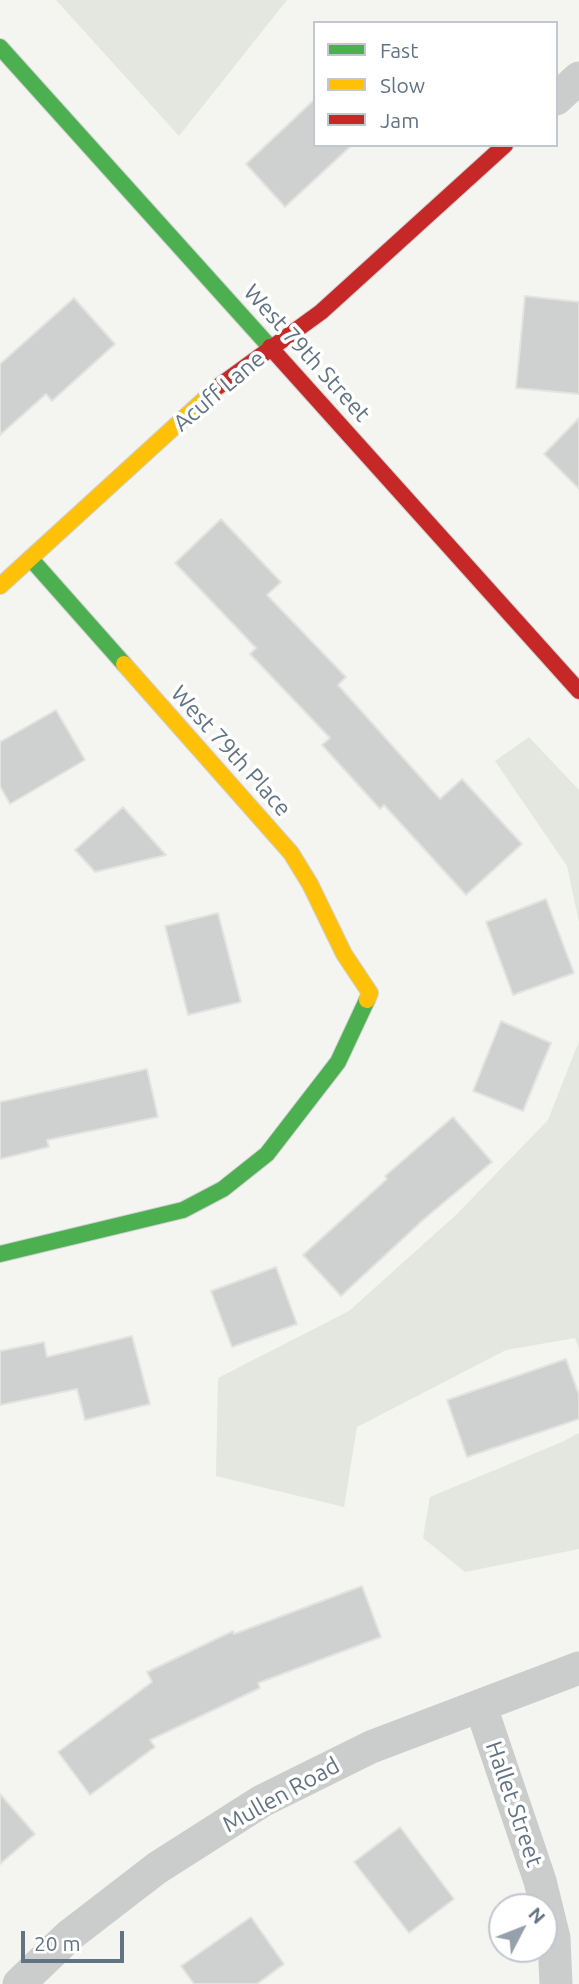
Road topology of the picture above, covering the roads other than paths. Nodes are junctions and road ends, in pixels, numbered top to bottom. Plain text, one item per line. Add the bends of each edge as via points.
1 (0, 47) edge
2 (579, 78) edge
3 (558, 97) edge
4 (503, 147) edge
5 (271, 348) junction
6 (31, 559) junction
7 (0, 586) edge
8 (579, 691) edge
9 (0, 1254) edge
10 (579, 1668) edge
11 (481, 1707) junction
12 (19, 1984) edge
13 (556, 1984) edge

1 - 5 street, West 79th Street
2 - 3 street
4 - 5 street, Acuff Lane via 321,312
5 - 6 street, Acuff Lane via 220,385
5 - 8 street, West 79th Street
6 - 7 street, Acuff Lane
6 - 9 street, West 79th Place via 291,853 370,993 338,1062 267,1154 223,1189 183,1210
10 - 11 street, Mullen Road
11 - 12 street, Mullen Road via 371,1747 262,1801 157,1868 70,1935
11 - 13 street, Hallet Street via 540,1881 554,1938

